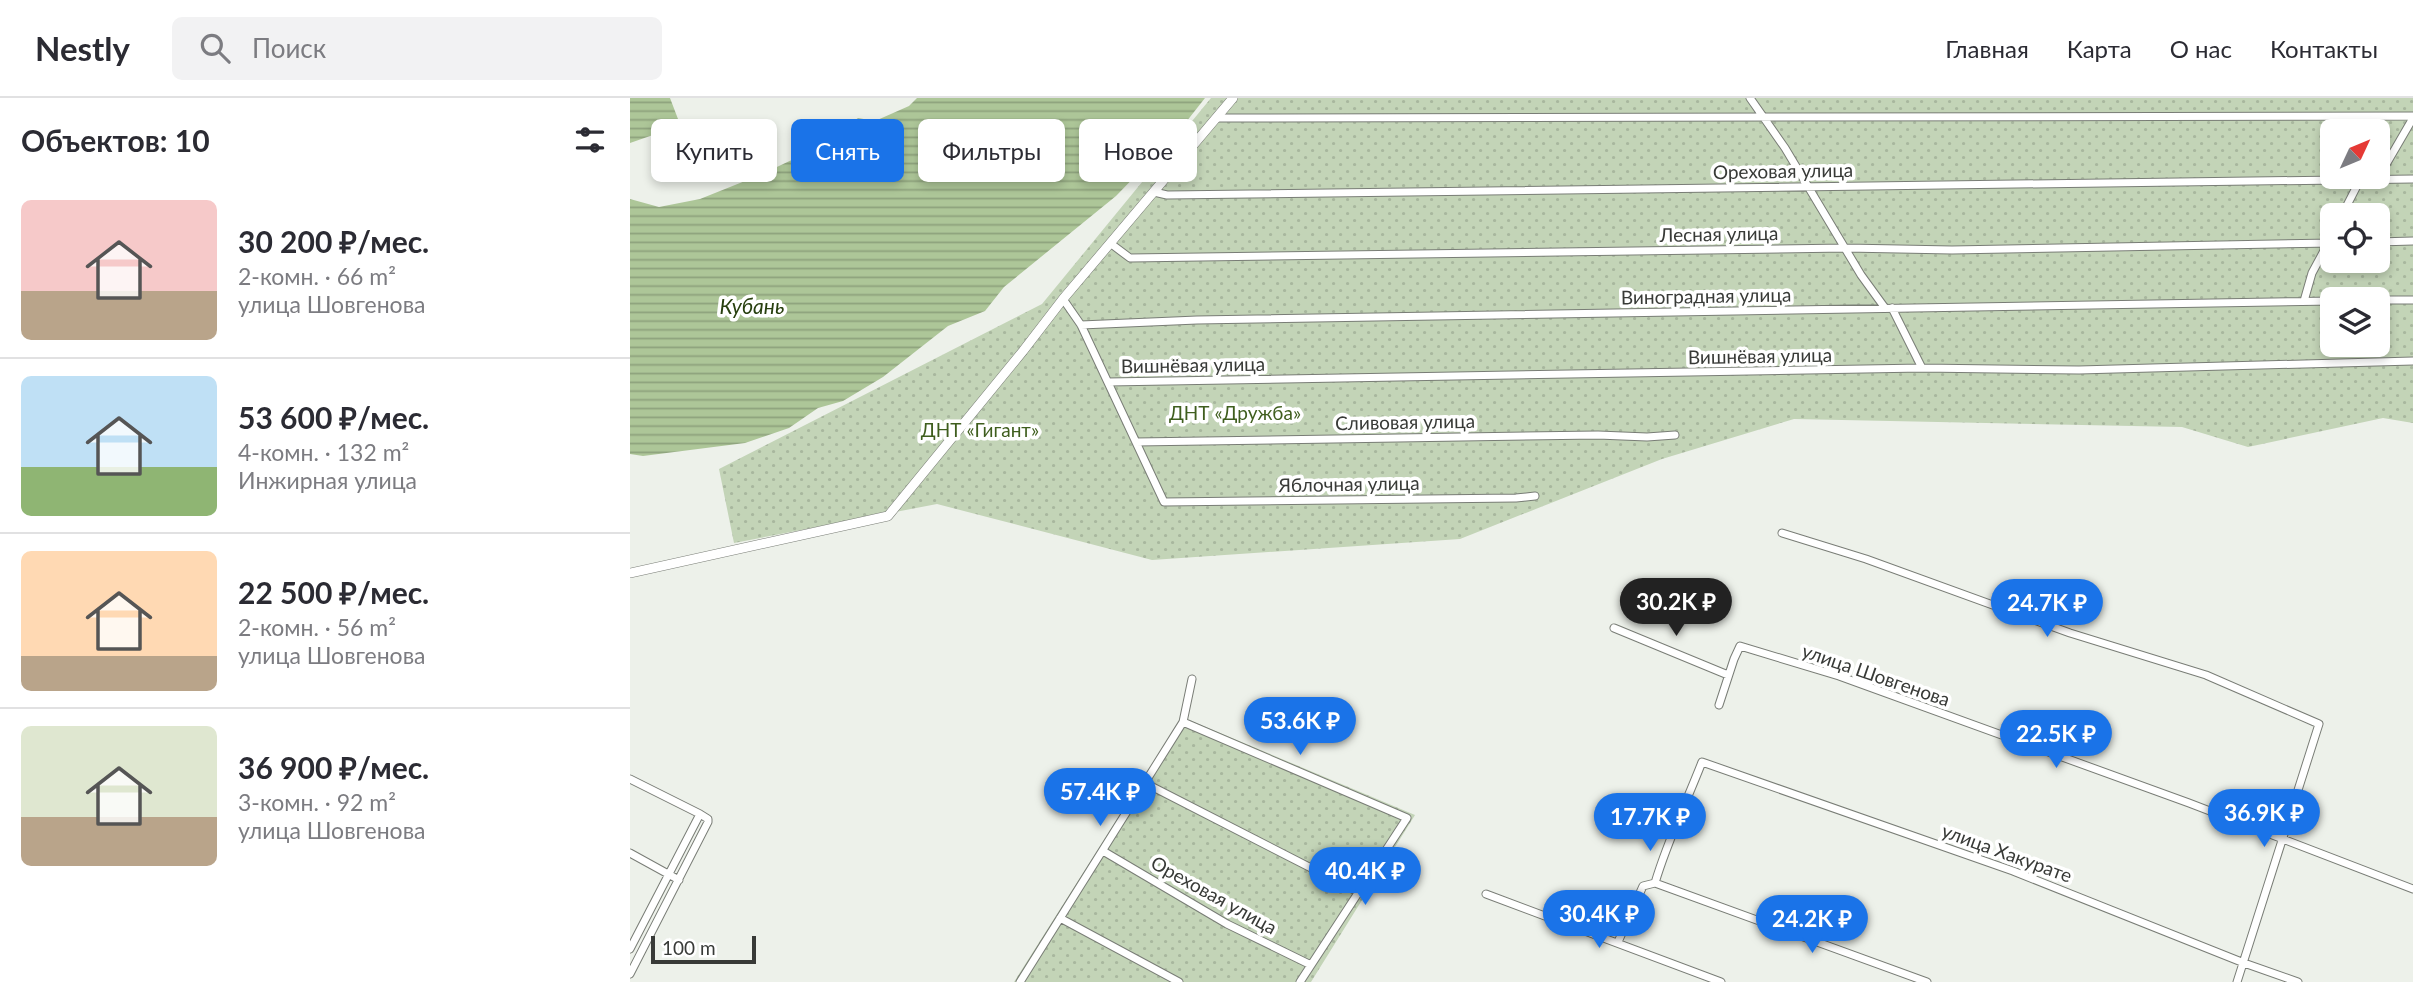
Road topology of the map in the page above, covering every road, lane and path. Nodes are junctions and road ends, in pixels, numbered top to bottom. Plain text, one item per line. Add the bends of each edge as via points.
1 (1233, 98) edge
2 (1750, 98) edge
3 (1763, 117) junction
4 (2413, 117) edge
5 (1217, 118) junction
6 (2390, 157) edge
7 (2390, 180) edge
8 (2413, 180) edge
9 (2320, 181) edge
10 (1808, 187) junction
11 (1154, 192) junction
12 (2390, 242) edge
13 (2413, 242) edge
14 (1110, 243) junction
15 (2320, 243) edge
16 (1846, 248) junction
17 (2320, 260) edge
18 (1063, 299) junction
19 (2390, 300) edge
20 (2413, 300) edge
21 (2304, 301) junction
22 (2320, 301) edge
23 (1888, 308) junction
24 (1080, 326) junction
25 (2413, 361) edge
26 (1922, 369) junction
27 (1108, 382) junction
28 (1675, 435) dead end
29 (1136, 442) junction
30 (1535, 496) dead end
31 (1782, 533) dead end
32 (630, 573) edge
33 (1614, 628) dead end
34 (1728, 675) junction
35 (1192, 679) dead end
36 (1718, 705) dead end
37 (1183, 722) junction
38 (630, 779) edge
39 (1145, 783) junction
40 (700, 814) junction
41 (2282, 838) junction
42 (1103, 851) junction
43 (630, 853) edge
44 (669, 874) junction
45 (679, 880) junction
46 (1655, 883) junction
47 (2413, 889) edge
48 (1358, 892) junction
49 (1486, 894) dead end
50 (1060, 918) junction
51 (630, 927) edge
52 (638, 932) junction
53 (649, 937) junction
54 (1618, 942) junction
55 (630, 949) edge
56 (2244, 963) junction
57 (1311, 965) junction
58 (630, 974) edge
59 (1020, 982) edge
60 (1179, 982) edge
61 (1300, 982) edge
62 (1721, 982) edge
63 (1927, 982) edge
64 (2237, 982) edge
65 (2298, 982) edge

1 - 5 street
2 - 3 street
3 - 4 street
3 - 5 street
3 - 10 street
4 - 6 street
5 - 11 street
7 - 8 street, Ореховая улица
9 - 10 street, Ореховая улица
10 - 11 street, Ореховая улица
10 - 16 street
11 - 14 street
12 - 13 street
14 - 16 street, Лесная улица via 1130,258
14 - 18 street
15 - 16 street, Лесная улица
16 - 23 street
17 - 21 street
18 - 24 street
18 - 32 street via 888,516
19 - 20 street
21 - 22 street, Виноградная улица
21 - 23 street, Виноградная улица
23 - 24 street, Виноградная улица
23 - 26 street
24 - 27 street
25 - 26 street, Вишнёвая улица via 2079,370
26 - 27 street, Вишнёвая улица
27 - 29 street
28 - 29 street, Сливовая улица
29 - 30 street, Яблочная улица via 1164,502
31 - 41 street via 2206,675 2319,724
33 - 34 street
34 - 36 street, улица Шовгенова
34 - 41 street, улица Шовгенова via 1740,646 1839,676
35 - 37 street
37 - 39 street
37 - 48 street via 1407,818
38 - 40 street
39 - 42 street
39 - 48 street
40 - 44 street
40 - 45 street via 708,822
41 - 47 street, улица Шовгенова
41 - 56 street
42 - 50 street
42 - 57 street, Ореховая улица via 1227,924
43 - 44 street
44 - 45 street
44 - 52 street
45 - 53 street
46 - 54 street via 1643,886
46 - 56 street, улица Хакурате via 1702,762 2014,870
46 - 63 street
48 - 57 street
49 - 54 street
50 - 59 street
50 - 60 street
51 - 52 street
52 - 53 street
52 - 55 street
53 - 58 street
54 - 62 street
56 - 64 street
56 - 65 street, улица Хакурате
57 - 61 street

